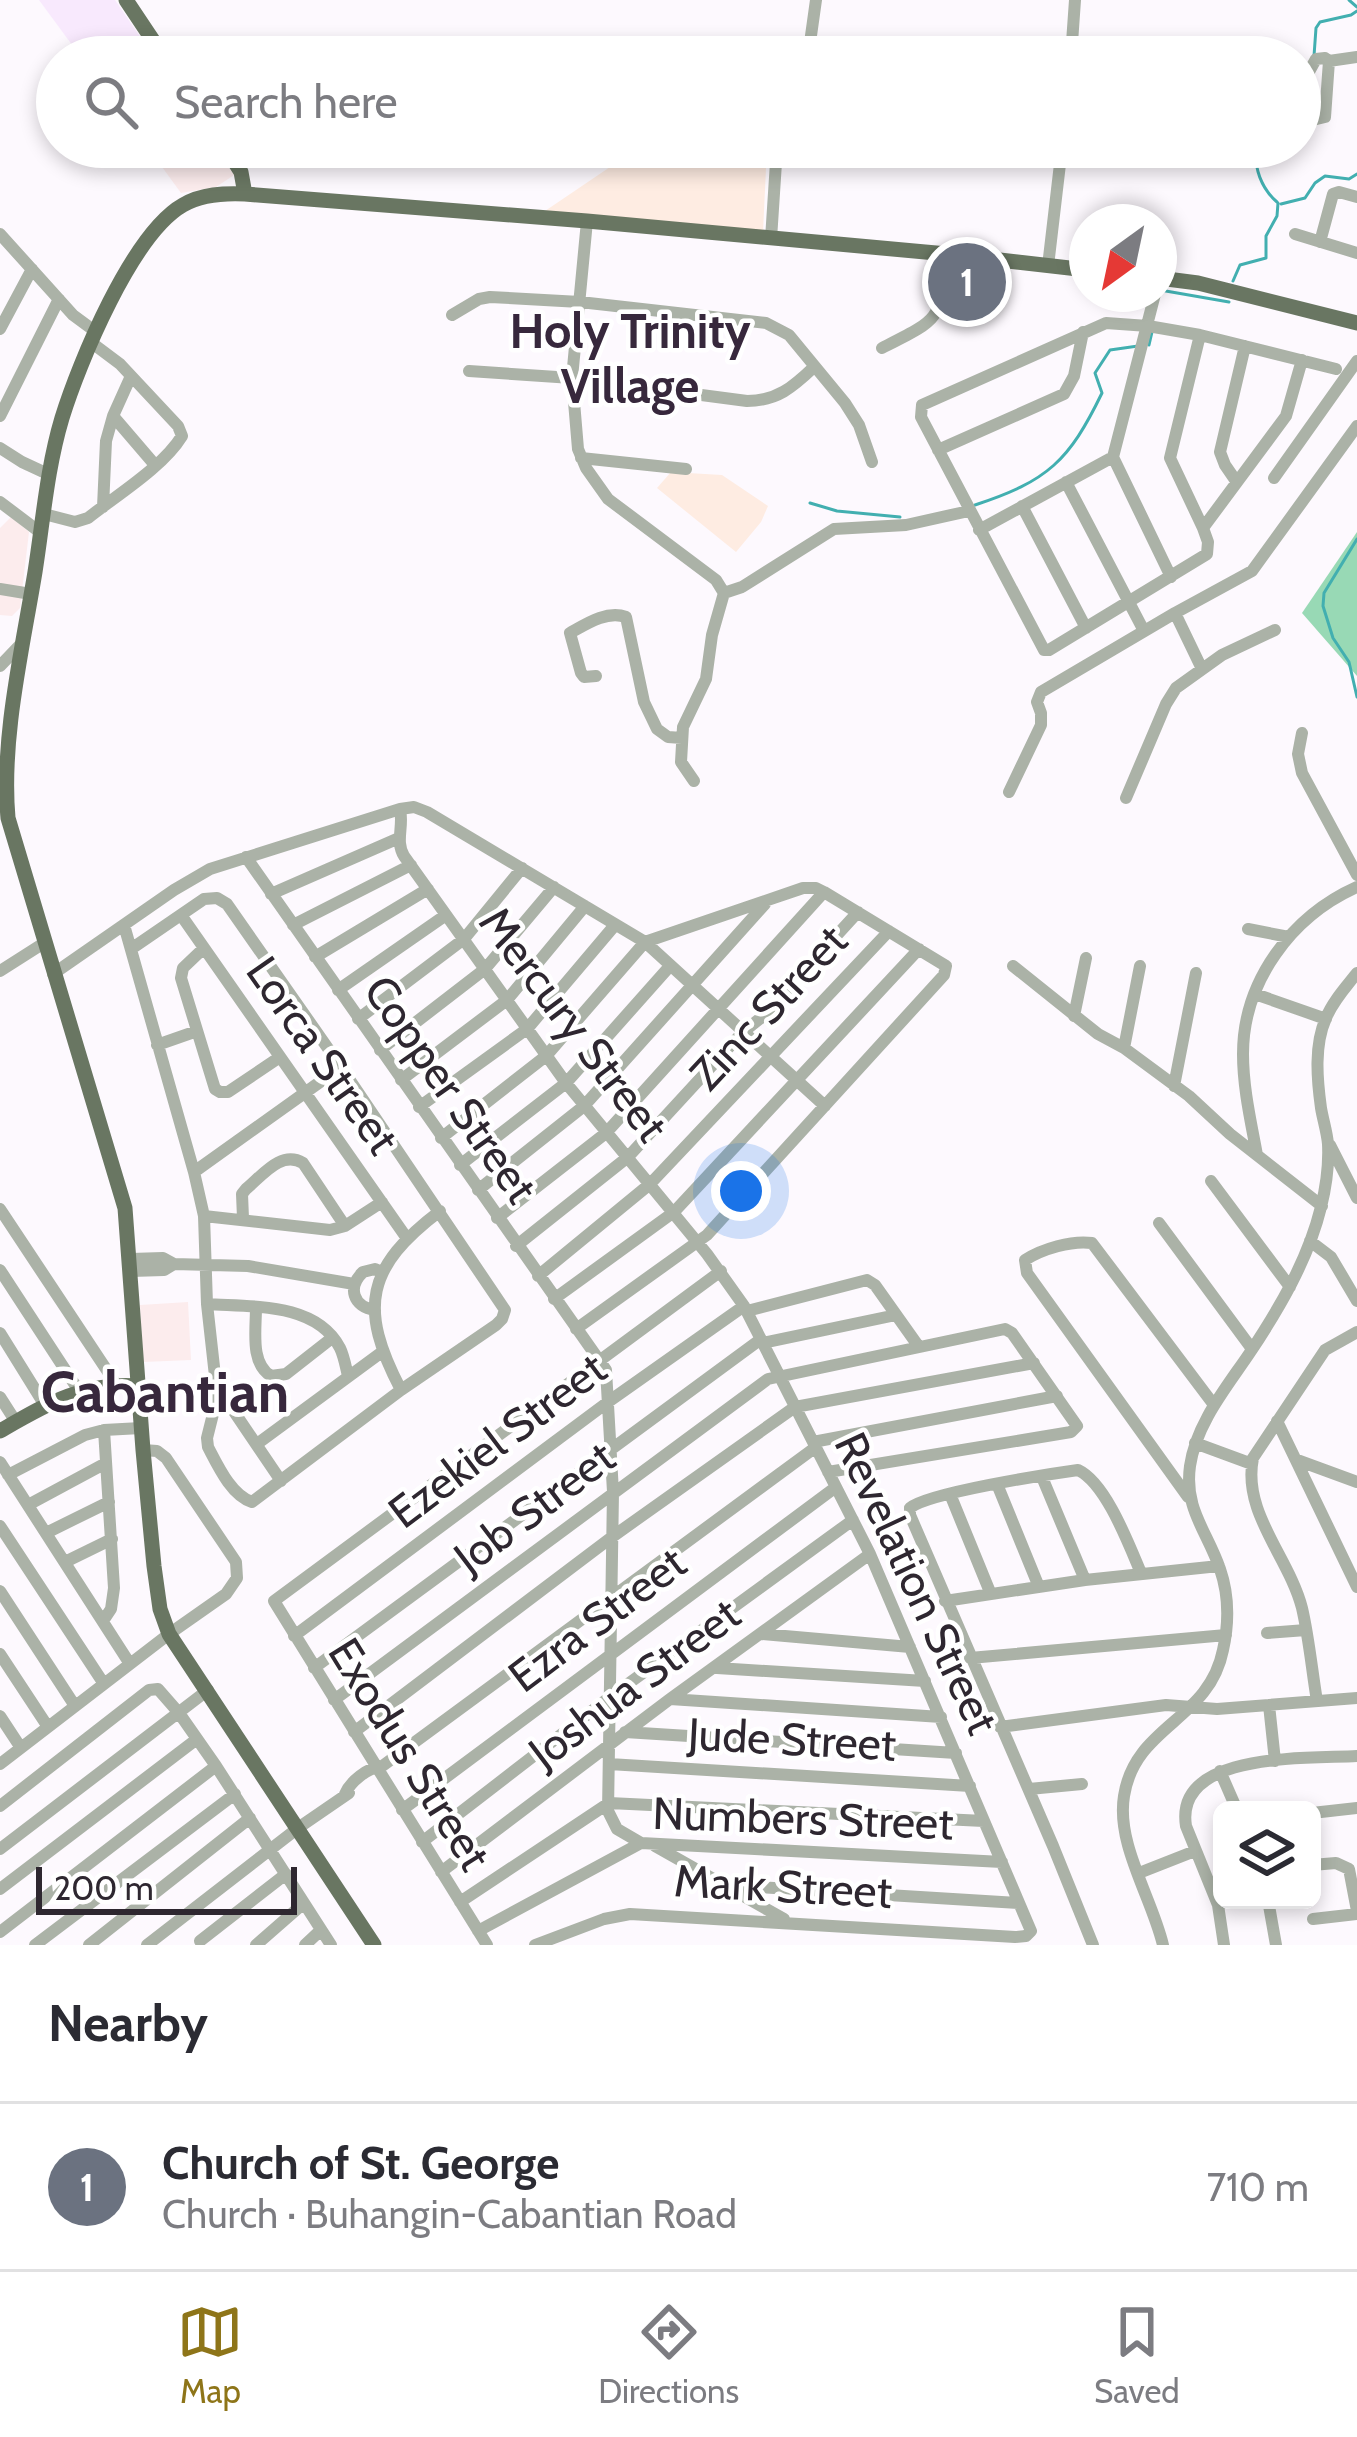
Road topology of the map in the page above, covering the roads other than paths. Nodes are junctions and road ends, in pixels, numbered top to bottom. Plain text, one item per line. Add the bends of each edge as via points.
1 (127, 0) edge
2 (816, 0) edge
3 (1075, 0) edge
4 (150, 36) edge
5 (811, 36) edge
6 (1072, 36) edge
7 (1357, 57) edge
8 (1321, 58) edge
9 (1329, 61) junction
10 (1321, 118) edge
11 (238, 168) edge
12 (775, 168) edge
13 (1060, 168) edge
14 (245, 194) junction
15 (1357, 197) edge
16 (587, 221) junction
17 (0, 234) edge
18 (1295, 234) dead end
19 (770, 239) junction
20 (1320, 242) junction
21 (1357, 253) edge
22 (947, 254) junction
23 (1048, 266) junction
24 (1069, 268) edge
25 (32, 269) junction
26 (1177, 281) edge
27 (0, 295) edge
28 (59, 299) junction
29 (580, 302) junction
30 (11, 308) junction
31 (1151, 312) edge
32 (452, 315) dead end
33 (1357, 323) edge
34 (1148, 326) junction
35 (0, 329) edge
36 (1083, 332) junction
37 (1200, 335) junction
38 (94, 338) junction
39 (1245, 346) junction
40 (882, 348) dead end
41 (1301, 360) junction
42 (1357, 362) edge
43 (814, 367) junction
44 (1336, 369) dead end
45 (469, 371) dead end
46 (131, 376) junction
47 (572, 378) junction
48 (0, 416) edge
49 (113, 416) junction
50 (1357, 426) edge
51 (0, 448) edge
52 (938, 450) junction
53 (1113, 457) junction
54 (581, 458) junction
55 (872, 462) dead end
56 (155, 465) junction
57 (686, 469) dead end
58 (50, 475) junction
59 (1274, 478) dead end
60 (1236, 481) junction
61 (1066, 482) junction
62 (0, 502) edge
63 (103, 506) junction
64 (1022, 506) junction
65 (969, 511) junction
66 (44, 514) junction
67 (1203, 528) junction
68 (980, 530) junction
69 (41, 533) junction
70 (1171, 578) junction
71 (0, 589) edge
72 (724, 593) junction
73 (31, 594) junction
74 (1130, 602) junction
75 (1175, 613) junction
76 (1086, 628) junction
77 (1275, 630) dead end
78 (1144, 631) junction
79 (22, 643) junction
80 (0, 666) edge
81 (1202, 667) junction
82 (596, 676) dead end
83 (1302, 733) dead end
84 (682, 739) junction
85 (694, 781) dead end
86 (1010, 792) dead end
87 (1126, 798) dead end
88 (400, 809) junction
89 (399, 838) junction
90 (245, 857) junction
91 (411, 865) junction
92 (522, 868) junction
93 (1357, 875) edge
94 (554, 887) junction
95 (1357, 887) edge
96 (428, 889) junction
97 (820, 890) junction
98 (272, 894) junction
99 (766, 902) junction
100 (585, 906) junction
101 (858, 912) junction
102 (446, 914) junction
103 (181, 915) junction
104 (124, 925) junction
105 (293, 925) junction
106 (615, 925) junction
107 (1248, 929) dead end
108 (890, 931) junction
109 (1288, 937) junction
110 (464, 939) junction
111 (645, 942) junction
112 (44, 943) junction
113 (204, 948) junction
114 (131, 949) junction
115 (919, 949) junction
116 (315, 956) junction
117 (1086, 958) dead end
118 (1, 966) edge
119 (670, 966) junction
120 (1013, 966) dead end
121 (1140, 966) dead end
122 (485, 969) junction
123 (1196, 973) dead end
124 (1357, 973) edge
125 (53, 974) junction
126 (692, 986) junction
127 (338, 990) junction
128 (1255, 994) junction
129 (507, 1000) junction
130 (717, 1008) junction
131 (1074, 1016) junction
132 (1326, 1018) junction
133 (358, 1019) junction
134 (527, 1029) junction
135 (197, 1031) junction
136 (743, 1032) junction
137 (157, 1046) junction
138 (1124, 1048) junction
139 (380, 1050) junction
140 (546, 1056) junction
141 (770, 1056) junction
142 (280, 1057) junction
143 (341, 1067) junction
144 (401, 1080) junction
145 (796, 1080) junction
146 (566, 1083) junction
147 (1174, 1086) junction
148 (305, 1093) junction
149 (584, 1106) junction
150 (825, 1106) junction
151 (419, 1107) junction
152 (606, 1132) junction
153 (441, 1138) junction
154 (1328, 1141) junction
155 (1257, 1156) junction
156 (628, 1157) junction
157 (460, 1165) junction
158 (194, 1172) junction
159 (1211, 1181) dead end
160 (650, 1184) junction
161 (478, 1190) junction
162 (1357, 1198) edge
163 (382, 1202) junction
164 (1322, 1206) junction
165 (0, 1209) edge
166 (440, 1211) junction
167 (674, 1213) junction
168 (204, 1216) junction
169 (243, 1218) junction
170 (497, 1218) junction
171 (1159, 1223) dead end
172 (345, 1226) junction
173 (406, 1237) junction
174 (1310, 1241) junction
175 (698, 1242) junction
176 (516, 1246) junction
177 (206, 1264) junction
178 (131, 1265) junction
179 (0, 1270) edge
180 (382, 1271) junction
181 (721, 1271) junction
182 (538, 1276) junction
183 (354, 1284) junction
184 (1291, 1286) junction
185 (554, 1299) junction
186 (1357, 1300) edge
187 (207, 1304) junction
188 (256, 1307) junction
189 (746, 1308) junction
190 (375, 1310) junction
191 (896, 1315) junction
192 (576, 1329) junction
193 (1357, 1332) edge
194 (0, 1333) edge
195 (332, 1338) junction
196 (762, 1341) junction
197 (919, 1347) junction
198 (1252, 1349) junction
199 (382, 1352) junction
200 (598, 1360) junction
201 (1034, 1363) junction
202 (348, 1376) junction
203 (779, 1376) junction
204 (116, 1384) junction
205 (216, 1385) junction
206 (139, 1386) junction
207 (401, 1390) junction
208 (79, 1391) junction
209 (1057, 1396) junction
210 (0, 1397) edge
211 (608, 1402) junction
212 (1214, 1405) junction
213 (46, 1407) junction
214 (795, 1407) junction
215 (1276, 1421) junction
216 (16, 1422) junction
217 (141, 1428) junction
218 (104, 1430) junction
219 (0, 1431) edge
220 (256, 1444) junction
221 (814, 1444) junction
222 (1195, 1444) junction
223 (610, 1449) junction
224 (142, 1450) junction
225 (1297, 1460) junction
226 (0, 1462) edge
227 (106, 1463) junction
228 (1252, 1464) junction
229 (828, 1472) junction
230 (8, 1475) junction
231 (1042, 1477) junction
232 (281, 1481) junction
233 (1357, 1482) edge
234 (997, 1484) junction
235 (836, 1487) junction
236 (613, 1492) junction
237 (950, 1494) junction
238 (1189, 1498) junction
239 (109, 1502) junction
240 (28, 1505) junction
241 (853, 1520) junction
242 (0, 1526) edge
243 (46, 1533) junction
244 (612, 1537) junction
245 (112, 1539) junction
246 (871, 1554) junction
247 (65, 1562) junction
248 (1219, 1566) junction
249 (1141, 1573) junction
250 (1085, 1580) junction
251 (1040, 1587) junction
252 (1357, 1587) edge
253 (0, 1591) edge
254 (989, 1592) junction
255 (612, 1595) junction
256 (945, 1601) junction
257 (103, 1621) junction
258 (1306, 1630) junction
259 (1267, 1633) dead end
260 (169, 1634) junction
261 (760, 1634) junction
262 (1226, 1635) junction
263 (295, 1636) junction
264 (910, 1647) junction
265 (611, 1652) junction
266 (0, 1654) edge
267 (970, 1658) junction
268 (130, 1664) junction
269 (314, 1668) junction
270 (716, 1668) junction
271 (925, 1681) junction
272 (104, 1684) junction
273 (208, 1690) junction
274 (610, 1696) junction
275 (1357, 1698) edge
276 (670, 1699) junction
277 (334, 1700) junction
278 (1317, 1701) junction
279 (75, 1706) junction
280 (1268, 1706) junction
281 (1192, 1708) junction
282 (179, 1713) junction
283 (0, 1716) edge
284 (941, 1718) junction
285 (48, 1727) junction
286 (1000, 1727) junction
287 (354, 1732) junction
288 (626, 1732) junction
289 (197, 1739) junction
290 (610, 1745) junction
291 (21, 1748) junction
292 (956, 1753) junction
293 (1357, 1756) edge
294 (1275, 1761) junction
295 (0, 1764) edge
296 (610, 1764) junction
297 (216, 1766) junction
298 (378, 1769) junction
299 (1220, 1771) junction
300 (1082, 1784) dead end
301 (970, 1786) junction
302 (1029, 1789) junction
303 (235, 1794) junction
304 (1233, 1801) edge
305 (609, 1802) junction
306 (0, 1806) edge
307 (1357, 1808) edge
308 (402, 1810) junction
309 (1321, 1812) edge
310 (250, 1818) junction
311 (984, 1821) junction
312 (298, 1828) junction
313 (422, 1842) junction
314 (645, 1843) junction
315 (0, 1849) edge
316 (270, 1850) junction
317 (1195, 1851) junction
318 (1002, 1862) junction
319 (1321, 1863) edge
320 (441, 1872) junction
321 (1139, 1873) junction
322 (286, 1874) junction
323 (725, 1886) junction
324 (0, 1889) edge
325 (460, 1902) junction
326 (304, 1903) junction
327 (1019, 1903) junction
328 (1270, 1909) edge
329 (1357, 1912) edge
330 (182, 1918) junction
331 (1313, 1919) dead end
332 (790, 1922) junction
333 (321, 1930) junction
334 (478, 1931) junction
335 (0, 1932) edge
336 (1030, 1933) joint
337 (202, 1943) edge
338 (35, 1945) edge
339 (89, 1945) edge
340 (147, 1945) edge
341 (256, 1945) edge
342 (304, 1945) edge
343 (331, 1945) edge
344 (374, 1945) edge
345 (487, 1945) edge
346 (535, 1945) edge
347 (1093, 1945) edge
348 (1163, 1945) edge
349 (1224, 1945) edge
350 (1276, 1945) edge

1 - 4 main road
2 - 5 street
3 - 6 street
7 - 9 street
8 - 9 street
9 - 10 street
11 - 14 main road
12 - 19 street
13 - 23 street
14 - 16 main road
14 - 38 main road via 204,196 173,212 128,268
15 - 20 street via 1333,194
16 - 19 main road
16 - 29 street
17 - 25 street
18 - 20 street
19 - 22 main road
20 - 21 street
22 - 23 main road
22 - 40 street via 938,312
23 - 24 main road
25 - 28 street
25 - 30 street
26 - 33 main road
27 - 30 street
28 - 38 street
28 - 48 street
29 - 32 street via 490,297
29 - 43 street via 766,323 789,335
29 - 47 street
30 - 35 street
31 - 34 street
34 - 36 street via 1106,323
34 - 37 street
34 - 53 street
36 - 52 street via 1064,394
36 - 52 street via 926,403 921,417
37 - 39 street
37 - 67 street via 1170,458
38 - 46 street
38 - 58 main road
39 - 41 street
39 - 60 street via 1220,452
41 - 44 street
41 - 60 street via 1286,416
42 - 59 street
43 - 47 street via 764,401
43 - 55 street via 859,425
45 - 47 street
46 - 49 street
46 - 56 street via 182,431
47 - 54 street
49 - 56 street
49 - 63 street
50 - 75 street via 1256,567
51 - 58 street
52 - 65 street
53 - 61 street
53 - 70 street
54 - 57 street
54 - 72 street via 608,500
56 - 63 street
58 - 66 main road
60 - 67 street
61 - 64 street
61 - 74 street
62 - 69 street
63 - 66 street via 75,522
64 - 68 street
64 - 76 street
65 - 68 street
65 - 72 street via 835,529
66 - 69 main road
67 - 70 street via 1207,554
68 - 76 street via 1044,650
69 - 73 main road
70 - 74 street
71 - 73 street
72 - 84 street via 706,679
73 - 79 main road
74 - 76 street
74 - 78 street
75 - 78 street
75 - 81 street
77 - 81 street
78 - 86 street via 1041,692 1041,725
79 - 80 street
79 - 112 main road via 7,797
81 - 87 street via 1168,698
82 - 84 street via 581,673 570,633 601,617 626,617 644,702 657,729
83 - 93 street via 1302,773
84 - 85 street via 681,762
88 - 89 street, Mercury Street
88 - 90 street
88 - 92 street via 427,812
89 - 91 street, Mercury Street
89 - 98 street
90 - 98 street, Copper Street
90 - 104 street via 192,878
91 - 96 street, Mercury Street
91 - 105 street
92 - 94 street
92 - 110 street
94 - 100 street
94 - 122 street
95 - 109 street
96 - 102 street, Mercury Street
96 - 116 street
97 - 99 street
97 - 101 street
97 - 130 street
98 - 105 street, Copper Street
99 - 111 street
99 - 126 street
100 - 106 street
100 - 129 street
101 - 108 street
101 - 136 street
102 - 110 street, Mercury Street
102 - 127 street
103 - 113 street, Lorca Street
103 - 114 street
103 - 143 street via 204,899 226,904
104 - 114 street
104 - 125 street
105 - 116 street, Copper Street
106 - 111 street
106 - 134 street
107 - 109 street
108 - 115 street
108 - 141 street, Zinc Street
109 - 128 street
110 - 122 street, Mercury Street
110 - 133 street
111 - 119 street
111 - 140 street
112 - 118 street
112 - 125 main road
113 - 135 street via 181,978
113 - 142 street, Lorca Street
114 - 137 street
115 - 145 street
115 - 150 street via 946,968 944,975
116 - 127 street, Copper Street
117 - 131 street
119 - 126 street
119 - 146 street
120 - 131 street
121 - 138 street
122 - 129 street, Mercury Street
122 - 139 street
123 - 147 street
124 - 132 street
125 - 178 main road via 125,1208
126 - 130 street
126 - 149 street
127 - 133 street, Copper Street
128 - 132 street
128 - 155 street via 1243,1051
129 - 134 street, Mercury Street
129 - 144 street
130 - 136 street
130 - 152 street
131 - 138 street
132 - 154 street via 1318,1085
133 - 139 street, Copper Street
134 - 140 street, Mercury Street
134 - 151 street
135 - 137 street
135 - 142 street via 220,1092
136 - 141 street
136 - 156 street
137 - 158 street
138 - 147 street
139 - 144 street, Copper Street
140 - 146 street, Mercury Street
140 - 153 street
141 - 145 street
141 - 160 street, Zinc Street
142 - 148 street, Lorca Street
143 - 148 street
143 - 166 street
144 - 151 street, Copper Street
145 - 150 street
145 - 167 street
146 - 149 street, Mercury Street
146 - 157 street
147 - 155 street
148 - 158 street
148 - 163 street, Lorca Street
149 - 152 street, Mercury Street
149 - 161 street
150 - 175 street
151 - 153 street, Copper Street
152 - 156 street, Mercury Street
152 - 170 street
153 - 157 street, Copper Street
154 - 162 street
154 - 164 street
155 - 164 street
156 - 160 street, Mercury Street
156 - 176 street
157 - 161 street, Copper Street
158 - 168 street
159 - 184 street
160 - 167 street, Mercury Street
160 - 182 street, Zinc Street
161 - 170 street, Copper Street
163 - 172 street
163 - 173 street, Lorca Street
164 - 174 street
165 - 204 street
166 - 173 street
166 - 207 street via 504,1315
167 - 175 street, Mercury Street
167 - 185 street
168 - 169 street
168 - 177 street
169 - 172 street via 319,1230
169 - 172 street via 246,1189 295,1158
170 - 176 street, Copper Street
171 - 198 street
173 - 180 street
174 - 184 street
174 - 186 street via 1331,1257
175 - 181 street, Mercury Street
175 - 192 street
176 - 182 street, Copper Street
177 - 178 street via 163,1258
177 - 183 street
177 - 187 street
178 - 206 main road
179 - 208 street
180 - 183 street via 367,1270
180 - 190 street
181 - 189 street, Revelation Street
181 - 200 street
182 - 185 street, Copper Street
183 - 190 street via 358,1303
184 - 198 street
185 - 192 street, Copper Street
187 - 188 street
187 - 205 street
188 - 195 street via 299,1314
188 - 195 street via 256,1358 271,1376 286,1374
189 - 191 street via 870,1281
189 - 196 street, Revelation Street
189 - 211 street, Ezekiel Street
190 - 199 street
191 - 196 street
191 - 197 street
192 - 200 street, Copper Street
193 - 215 street via 1325,1350
194 - 213 street
195 - 202 street
196 - 203 street, Revelation Street
196 - 223 street
197 - 201 street via 1007,1329
197 - 203 street
198 - 212 street
199 - 202 street
199 - 207 street
200 - 211 street
200 - 263 street, Exodus Street via 274,1601
201 - 209 street
201 - 214 street
202 - 220 street
203 - 214 street, Revelation Street
203 - 236 street, Job Street
204 - 206 main road
204 - 208 main road
205 - 220 street
205 - 232 street via 208,1447 232,1485 247,1502
206 - 217 main road
207 - 232 street
208 - 213 main road
209 - 221 street
209 - 229 street via 1076,1423 1071,1432
210 - 216 street
211 - 223 street
211 - 263 street, Ezekiel Street
212 - 222 street
212 - 238 street via 1092,1243 1024,1263
213 - 216 main road
214 - 221 street, Revelation Street
214 - 244 street
215 - 225 street
215 - 228 street
216 - 219 main road
217 - 218 street
217 - 224 main road
218 - 227 street
218 - 230 street
220 - 232 street
221 - 229 street, Revelation Street
221 - 255 street
222 - 228 street
222 - 238 street
223 - 236 street
223 - 269 street
224 - 260 main road
224 - 260 street via 164,1455 238,1568 231,1590
225 - 233 street
225 - 252 street
226 - 230 street
227 - 239 street
227 - 240 street
228 - 258 street via 1257,1509
229 - 235 street, Revelation Street
230 - 240 street
231 - 234 street
231 - 249 street via 1088,1474
231 - 250 street
234 - 237 street
234 - 251 street
235 - 241 street, Revelation Street
235 - 265 street, Ezra Street
236 - 244 street
236 - 277 street, Job Street
237 - 254 street
237 - 256 street via 912,1505 910,1515
238 - 248 street
239 - 243 street
239 - 245 street
240 - 243 street
241 - 246 street, Revelation Street
241 - 274 street
242 - 272 street
243 - 247 street
244 - 255 street
244 - 287 street
245 - 247 street
245 - 257 street via 114,1596
246 - 261 street, Joshua Street
246 - 264 street, Revelation Street
247 - 257 street
248 - 249 street
248 - 262 street
249 - 250 street
250 - 251 street
251 - 254 street
253 - 279 street
254 - 256 street
255 - 265 street
255 - 298 street
256 - 267 street
257 - 268 street
258 - 259 street
258 - 278 street
260 - 268 street
260 - 273 main road
261 - 264 street
261 - 270 street, Joshua Street
262 - 267 street
262 - 281 street via 1214,1679
263 - 269 street, Exodus Street
264 - 271 street, Revelation Street
265 - 274 street
265 - 308 street, Ezra Street
266 - 285 street
267 - 286 street
268 - 272 street
269 - 277 street, Exodus Street
270 - 271 street
270 - 276 street, Joshua Street
271 - 284 street, Revelation Street
272 - 279 street
273 - 282 street
273 - 312 main road
274 - 290 street
274 - 313 street
275 - 278 street
276 - 284 street
276 - 288 street, Joshua Street
277 - 287 street, Exodus Street
278 - 280 street
279 - 285 street
280 - 281 street
280 - 294 street
281 - 286 street
281 - 321 street via 1145,1748 1128,1779 1123,1820
282 - 289 street
282 - 306 street via 151,1689
282 - 315 street
283 - 291 street
284 - 292 street, Revelation Street
285 - 291 street
286 - 302 street
287 - 298 street, Exodus Street
288 - 290 street, Joshua Street
288 - 292 street
289 - 297 street
289 - 324 street
290 - 296 street
290 - 320 street, Joshua Street
291 - 295 street
292 - 301 street, Revelation Street
293 - 294 street
294 - 299 street
296 - 301 street, Jude Street
296 - 305 street
297 - 303 street
297 - 335 street
298 - 308 street, Exodus Street
298 - 312 street
299 - 304 street
299 - 317 street via 1187,1802
300 - 302 street
301 - 311 street, Revelation Street
302 - 347 street
303 - 310 street
303 - 338 street
305 - 311 street
305 - 314 street via 612,1823
305 - 325 street
307 - 309 street
308 - 313 street, Exodus Street
310 - 316 street
310 - 339 street
311 - 318 street, Revelation Street
312 - 316 street
312 - 344 main road
313 - 320 street, Exodus Street
314 - 318 street, Numbers Street
314 - 323 street
314 - 334 street, Numbers Street
316 - 322 street
316 - 330 street
317 - 321 street
317 - 349 street via 1218,1905
318 - 327 street, Revelation Street
319 - 329 street via 1336,1862 1352,1874
320 - 325 street, Exodus Street
321 - 348 street
322 - 326 street
322 - 337 street
323 - 327 street
323 - 332 street
325 - 334 street, Exodus Street
326 - 333 street
326 - 341 street
327 - 336 street, Revelation Street
328 - 350 street
329 - 331 street
330 - 337 street
330 - 340 street
332 - 336 street, Mark Street
332 - 346 street, Mark Street via 630,1914
333 - 342 street
333 - 343 street
334 - 345 street, Exodus Street

